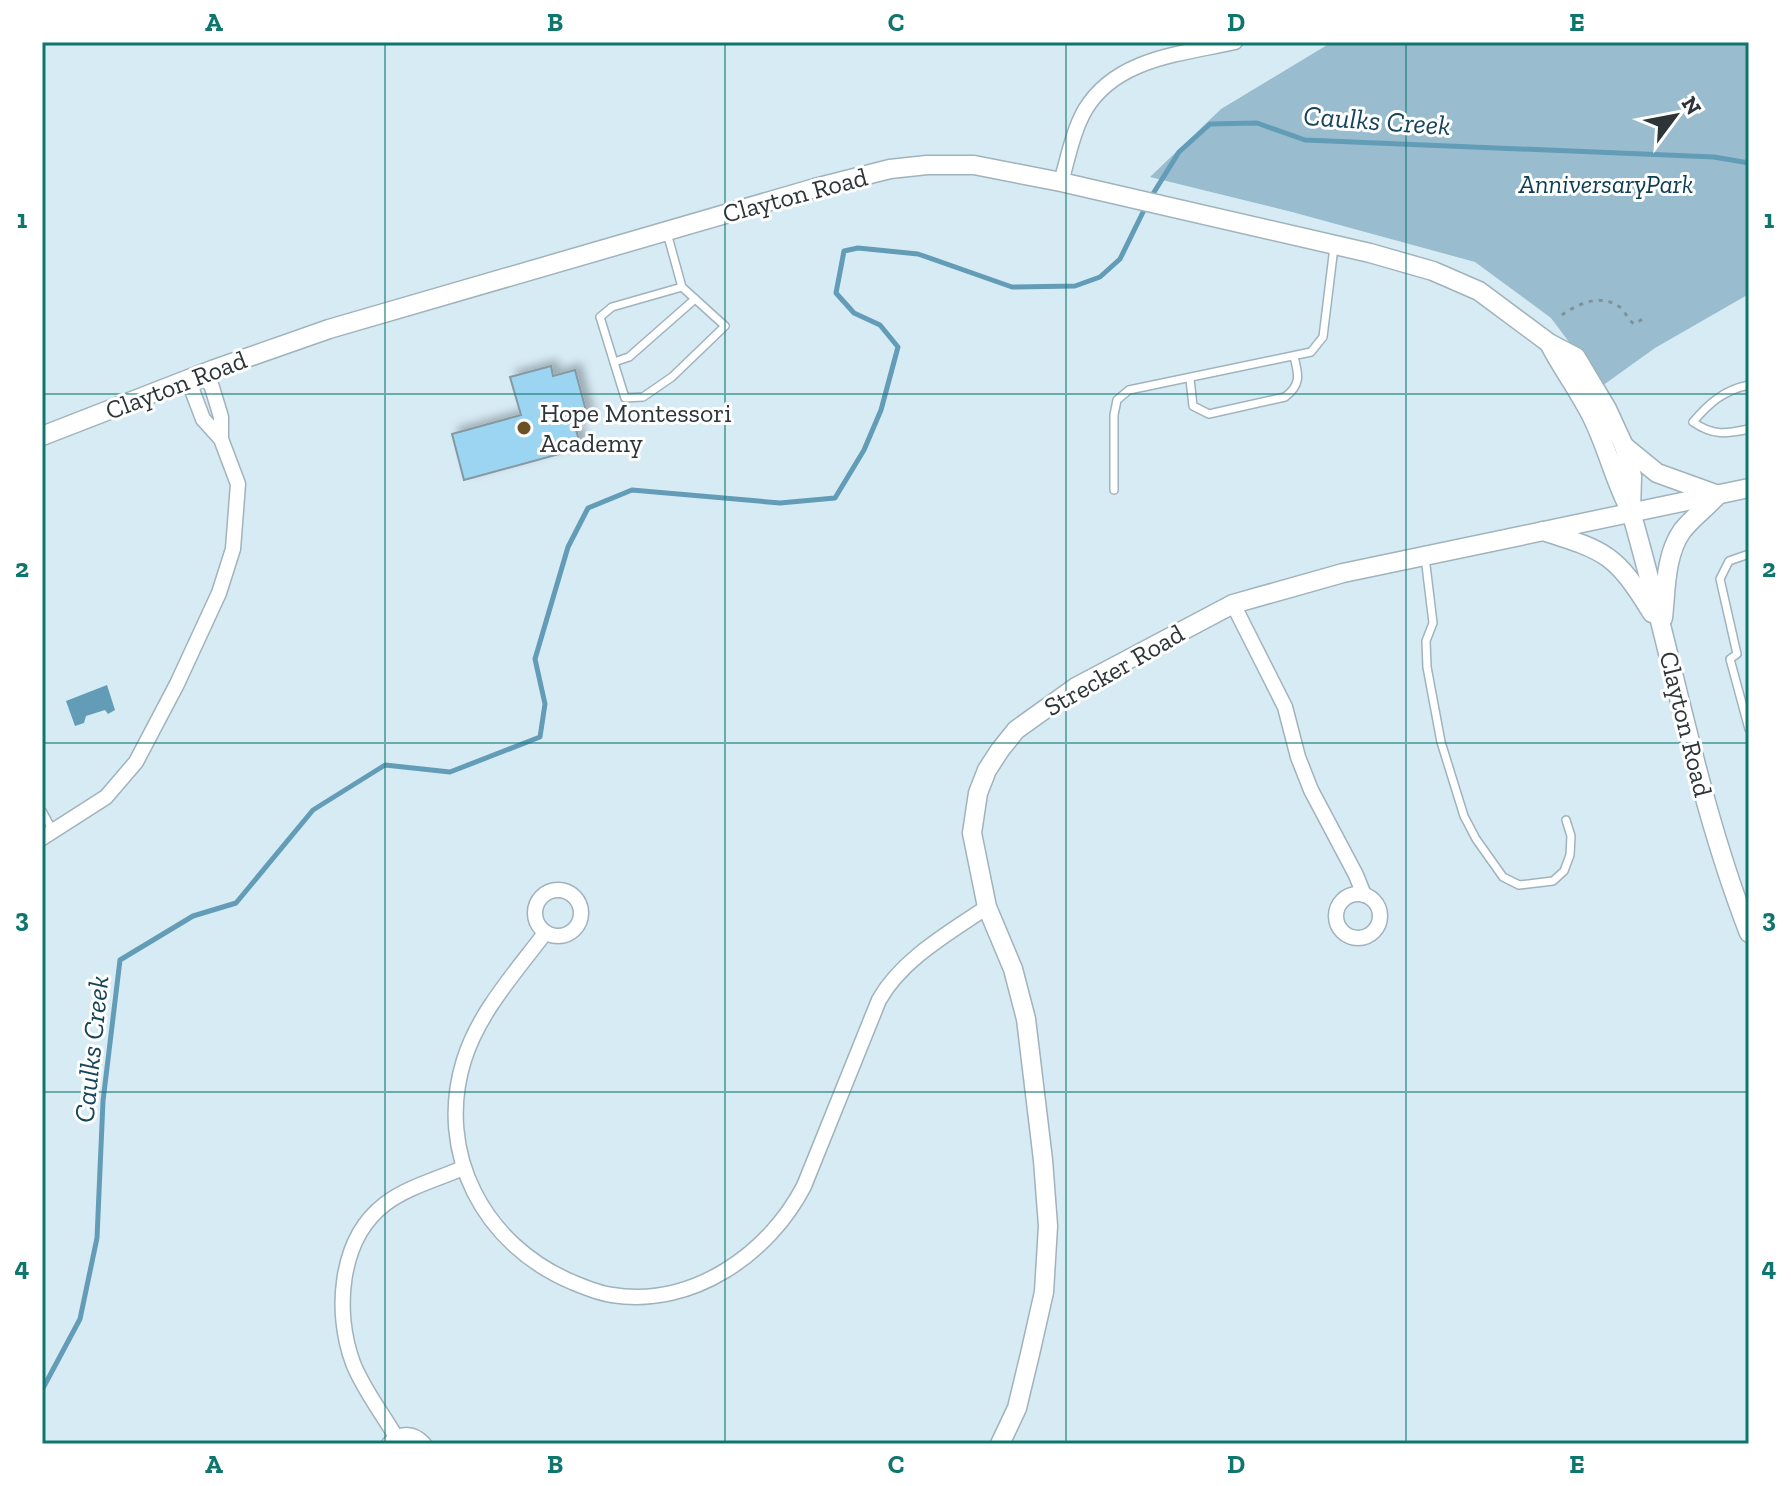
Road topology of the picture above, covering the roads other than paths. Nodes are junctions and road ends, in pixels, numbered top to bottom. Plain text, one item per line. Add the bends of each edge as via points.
1 (1235, 42) edge
2 (1061, 182) junction
3 (667, 231) junction
4 (1335, 244) junction
5 (682, 287) junction
6 (695, 299) junction
7 (1549, 343) junction
8 (1294, 357) junction
9 (614, 362) junction
10 (198, 376) junction
11 (1190, 379) junction
12 (1749, 385) edge
13 (1749, 429) edge
14 (42, 436) edge
15 (1624, 446) junction
16 (1749, 488) edge
17 (1114, 490) dead end
18 (1718, 495) junction
19 (1631, 512) junction
20 (1543, 531) junction
21 (1749, 554) edge
22 (1425, 557) junction
23 (1233, 604) junction
24 (1662, 629) junction
25 (1749, 729) edge
26 (42, 811) edge
27 (1566, 820) dead end
28 (47, 834) edge
29 (1364, 895) dead end
30 (987, 907) junction
31 (545, 933) dead end
32 (1749, 933) edge
33 (463, 1168) junction
34 (392, 1440) edge
35 (424, 1444) edge
36 (1000, 1444) edge

1 - 2 street via 1140,64 1118,76 1085,111
2 - 3 main road, Clayton Road via 974,165 890,169
2 - 4 main road, Clayton Road
3 - 5 lane
3 - 10 main road, Clayton Road via 329,329
4 - 7 main road, Clayton Road via 1433,271 1479,291
4 - 8 lane via 1323,337 1311,352
5 - 6 lane
5 - 9 lane via 612,307 600,317
6 - 9 lane via 629,357
6 - 9 lane via 725,326 672,377 643,397 625,398
7 - 15 main road, Clayton Road via 1576,357
7 - 19 main road, Clayton Road via 1592,417
8 - 11 lane
8 - 11 lane via 1299,379 1285,397 1209,414 1193,406
10 - 14 main road, Clayton Road
10 - 28 street via 192,390 203,419 221,439 238,484 233,549 219,593 136,762 106,797
11 - 17 lane via 1129,390 1117,400
12 - 13 lane via 1731,389 1693,422 1720,435
15 - 18 main road via 1657,473
15 - 19 main road, Clayton Road via 1632,476
16 - 18 main road, Strecker Road
18 - 19 main road, Strecker Road
18 - 24 main road via 1677,539 1669,560
19 - 20 main road, Strecker Road
19 - 24 main road, Clayton Road
20 - 22 main road, Strecker Road
20 - 24 main road via 1591,547 1619,564
21 - 25 lane via 1729,561 1720,579 1737,654 1730,659
22 - 23 main road, Strecker Road
22 - 27 lane via 1433,623 1426,641 1427,667 1441,742 1470,828 1503,877 1519,885 1553,881 1564,871 1571,836
23 - 29 street via 1285,707 1311,790
23 - 30 main road, Strecker Road via 1076,687 1016,730 987,770 978,793 972,833
24 - 32 main road, Clayton Road via 1712,826
26 - 28 lane
30 - 33 street via 889,981 791,1211 737,1264 706,1281 643,1297 611,1295 553,1274 508,1241 489,1219
30 - 36 main road, Strecker Road via 1013,969 1026,1019 1048,1226 1044,1292 1017,1408
31 - 33 street via 492,1003 464,1059 455,1107
33 - 34 street via 384,1205 357,1241 345,1275 343,1322 353,1363
34 - 35 street via 409,1435

